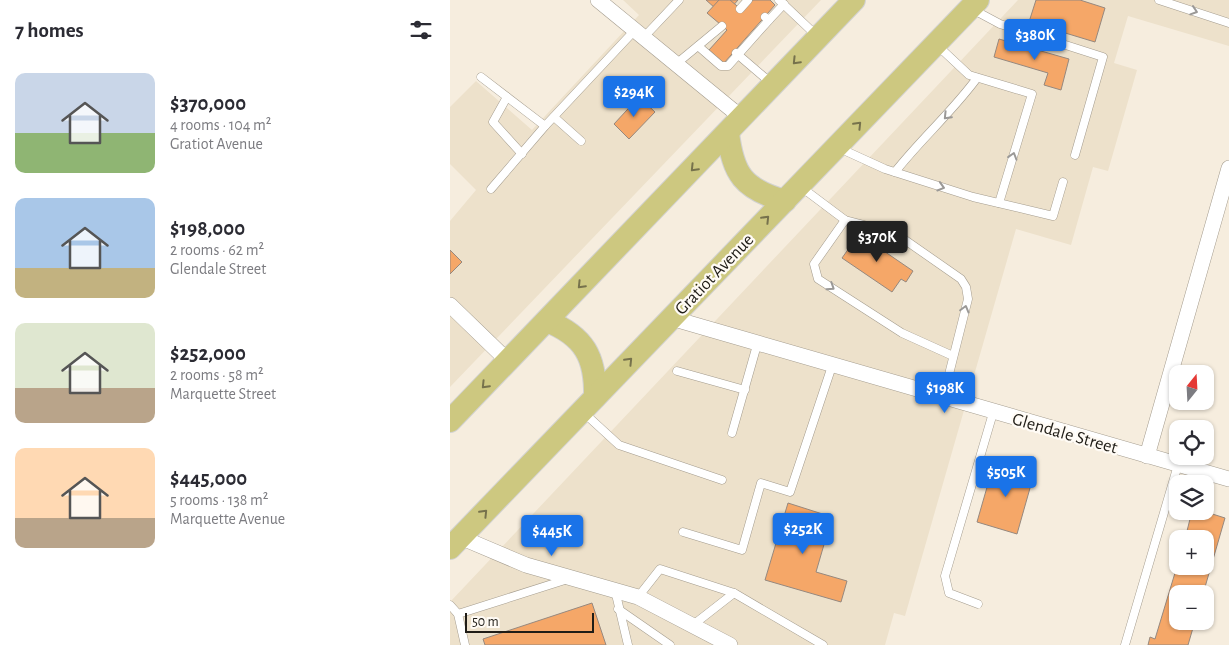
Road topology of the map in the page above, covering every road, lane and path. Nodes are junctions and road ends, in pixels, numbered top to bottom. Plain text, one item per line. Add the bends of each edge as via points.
1 (598, 0) edge
2 (679, 0) edge
3 (854, 0) edge
4 (1159, 0) edge
5 (749, 1) edge
6 (782, 2) edge
7 (974, 4) edge
8 (740, 9) dead end
9 (1229, 22) edge
10 (722, 26) dead end
11 (640, 33) junction
12 (818, 37) junction
13 (936, 44) junction
14 (698, 46) junction
15 (736, 53) junction
16 (676, 64) junction
17 (481, 77) dead end
18 (977, 78) junction
19 (774, 85) junction
20 (507, 97) junction
21 (554, 117) junction
22 (735, 125) junction
23 (545, 126) junction
24 (581, 141) dead end
25 (837, 147) junction
26 (522, 154) junction
27 (1075, 155) dead end
28 (1229, 168) edge
29 (895, 172) junction
30 (1063, 182) dead end
31 (491, 189) dead end
32 (792, 193) junction
33 (999, 203) junction
34 (845, 220) junction
35 (450, 305) edge
36 (671, 318) junction
37 (547, 321) junction
38 (757, 345) junction
39 (952, 356) junction
40 (508, 360) junction
41 (832, 366) junction
42 (677, 371) dead end
43 (745, 390) junction
44 (943, 398) junction
45 (589, 403) junction
46 (994, 413) junction
47 (450, 421) edge
48 (732, 434) dead end
49 (1147, 456) junction
50 (1169, 462) edge
51 (1178, 465) joint
52 (1229, 479) edge
53 (722, 480) dead end
54 (683, 532) dead end
55 (455, 542) edge
56 (572, 578) junction
57 (615, 590) junction
58 (734, 593) junction
59 (638, 597) junction
60 (978, 604) dead end
61 (450, 605) edge
62 (618, 609) junction
63 (458, 614) junction
64 (693, 625) junction
65 (465, 645) edge
66 (628, 645) edge
67 (670, 645) edge
68 (730, 645) edge
69 (823, 645) edge
70 (1125, 645) edge

1 - 11 street
2 - 11 lane
3 - 12 main road
4 -> 9 lane
5 - 8 lane
6 - 12 lane
6 - 15 lane
7 - 13 main road, Gratiot Avenue
7 - 27 lane via 1000,24 1103,58
10 - 14 lane via 716,36
11 - 16 street
11 - 21 lane
12 -> 19 main road
13 - 18 lane via 969,75
25 -> 13 main road, Gratiot Avenue
14 - 15 lane via 721,66 728,66
14 - 16 lane
15 - 19 lane
16 - 22 street
17 - 20 lane
18 -> 29 lane via 957,105
33 -> 18 lane via 1032,94
19 - 22 main road
20 - 23 lane
20 - 26 lane via 492,122
21 - 23 lane
21 - 24 lane
22 - 32 main road via 735,168 744,182 769,196
22 -> 37 main road
23 - 26 lane
25 - 29 lane
25 - 32 main road, Gratiot Avenue
26 - 31 lane
28 - 49 street
29 -> 33 lane
30 - 33 lane via 1053,216
32 - 34 lane
36 -> 32 main road, Gratiot Avenue
39 -> 34 lane via 968,299 961,280 895,233
34 -> 39 lane via 814,264 818,279 902,333
35 - 40 street
36 - 38 street, Glendale Street
45 -> 36 main road, Gratiot Avenue
37 - 40 main road
37 - 45 main road via 579,339 587,350 596,380
38 - 41 street, Glendale Street
38 - 43 lane
39 - 44 lane
40 -> 47 main road
41 - 44 street, Glendale Street
41 - 54 lane via 790,492 761,483 742,550
42 - 43 lane
43 - 48 lane
44 - 46 street, Glendale Street
45 - 53 lane via 619,445
55 -> 45 main road, Gratiot Avenue
46 - 49 street, Glendale Street
46 - 60 lane via 945,576 949,593
49 - 50 street, Glendale Street
51 - 52 street, Glendale Street
51 - 70 lane
55 - 56 street
56 - 57 street
56 - 63 lane
57 - 59 street
57 - 62 lane
58 - 59 lane via 660,569
58 - 64 lane
58 - 69 lane
59 - 64 street
61 - 63 lane
62 - 66 lane
62 - 67 lane
63 - 65 lane
64 - 68 street

